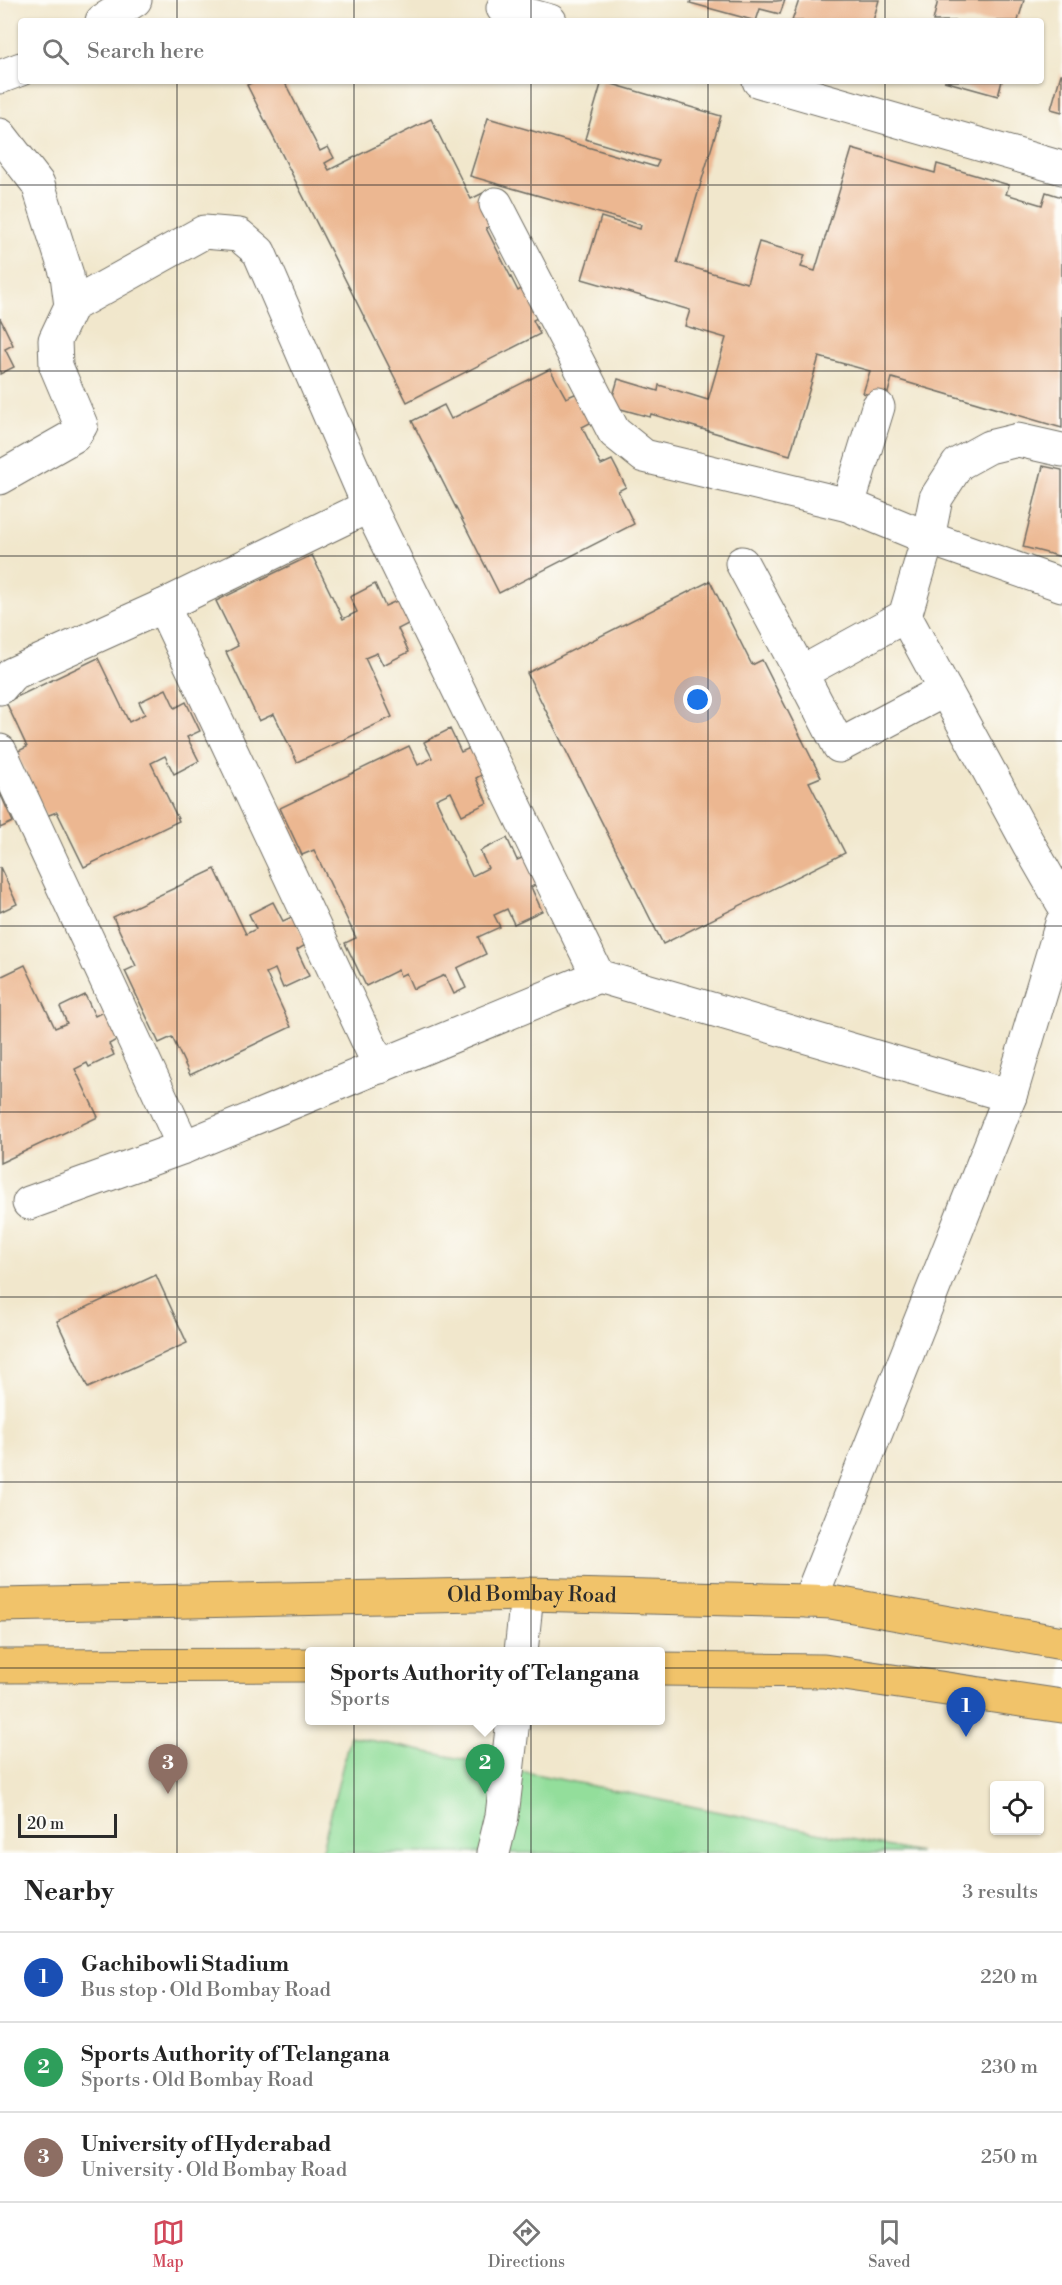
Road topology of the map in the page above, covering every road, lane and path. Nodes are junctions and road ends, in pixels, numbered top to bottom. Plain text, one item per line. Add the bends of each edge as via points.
1 (135, 0) edge
2 (503, 8) dead end
3 (107, 18) edge
4 (539, 18) edge
5 (18, 70) edge
6 (0, 77) edge
7 (769, 84) edge
8 (0, 135) edge
9 (1062, 168) edge
10 (495, 204) dead end
11 (71, 306) junction
12 (878, 407) dead end
13 (1062, 450) edge
14 (0, 478) edge
15 (848, 505) junction
16 (369, 506) junction
17 (928, 538) junction
18 (741, 563) dead end
19 (1062, 585) edge
20 (163, 606) junction
21 (905, 616) junction
22 (801, 673) junction
23 (0, 688) edge
24 (945, 690) junction
25 (0, 751) edge
26 (1062, 902) edge
27 (1062, 923) edge
28 (598, 976) junction
29 (380, 1067) junction
30 (1010, 1096) junction
31 (184, 1147) junction
32 (28, 1203) dead end
33 (527, 1594) junction
34 (809, 1601) junction
35 (0, 1605) edge
36 (1062, 1643) edge
37 (522, 1647) edge
38 (305, 1665) edge
39 (0, 1666) edge
40 (665, 1669) edge
41 (1062, 1706) edge
42 (512, 1725) edge
43 (493, 1853) edge

1 - 3 lane
2 - 4 lane
5 - 6 lane
7 - 9 lane
8 - 11 lane via 38,184 67,275
10 - 15 lane via 614,432 644,456
11 - 14 lane via 55,340 56,366 81,425 74,436
11 - 16 lane via 204,232 239,235 259,252
12 - 15 lane
13 - 17 lane via 1018,440 989,447 958,464 936,498
15 - 17 lane
16 - 20 lane
16 - 28 lane
17 - 19 lane
17 - 21 lane
18 - 22 lane
20 - 23 lane via 12,674
20 - 29 lane
21 - 22 lane
21 - 24 lane
22 - 24 lane via 839,746
24 - 26 lane
25 - 31 lane
27 - 30 lane
28 - 29 lane
28 - 30 lane
29 - 31 lane
30 - 34 lane
31 - 32 lane
33 - 34 main road, Old Bombay Road
33 - 35 main road, Old Bombay Road
33 - 37 lane
34 - 36 main road, Old Bombay Road
38 - 39 main road
40 - 41 main road via 824,1671
42 - 43 lane

